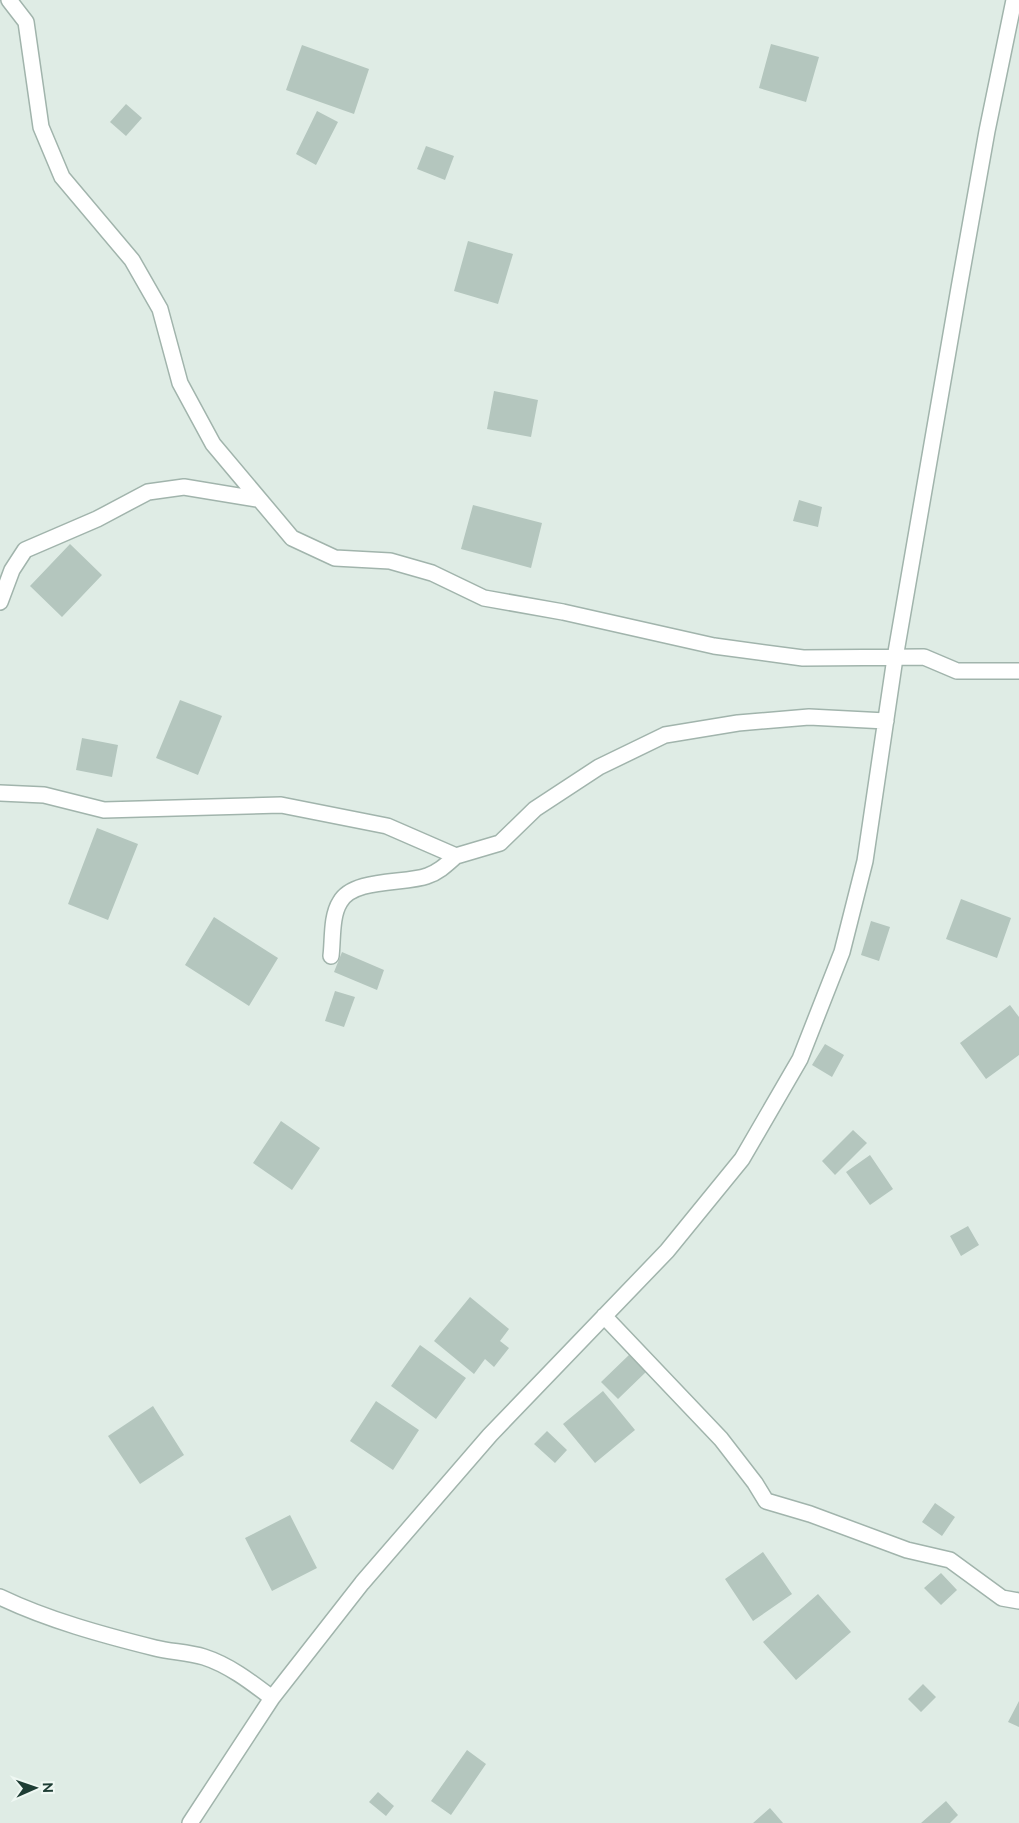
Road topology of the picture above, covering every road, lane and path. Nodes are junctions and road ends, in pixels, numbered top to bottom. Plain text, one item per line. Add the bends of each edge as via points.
1 (9, 0) edge
2 (1014, 0) edge
3 (257, 499) junction
4 (0, 602) edge
5 (895, 658) junction
6 (1019, 671) edge
7 (886, 721) junction
8 (0, 793) edge
9 (456, 856) junction
10 (331, 956) dead end
11 (604, 1316) junction
12 (0, 1596) edge
13 (1019, 1601) edge
14 (272, 1698) junction
15 (190, 1823) edge

1 - 3 street via 26,22 41,127 62,177 132,260 160,309 180,383 213,444
2 - 5 street via 987,131
3 - 4 street via 184,486 148,492 97,519 25,550 12,570
3 - 5 street via 292,538 335,558 390,561 432,574 484,598 714,646 803,658
5 - 6 street via 924,657 958,671
5 - 7 street
7 - 9 street via 809,717 738,723 665,735 599,767 534,809 500,843
7 - 11 street via 865,861 842,952 800,1059 742,1159 667,1251
8 - 9 street via 44,795 104,810 281,805 387,826
9 - 10 street via 426,876 352,890 340,902
11 - 13 street via 721,1439 766,1501 907,1550 950,1560 1002,1598
11 - 14 street via 490,1435 362,1583
12 - 14 street via 25,1609 156,1648 204,1657 242,1675
14 - 15 street

